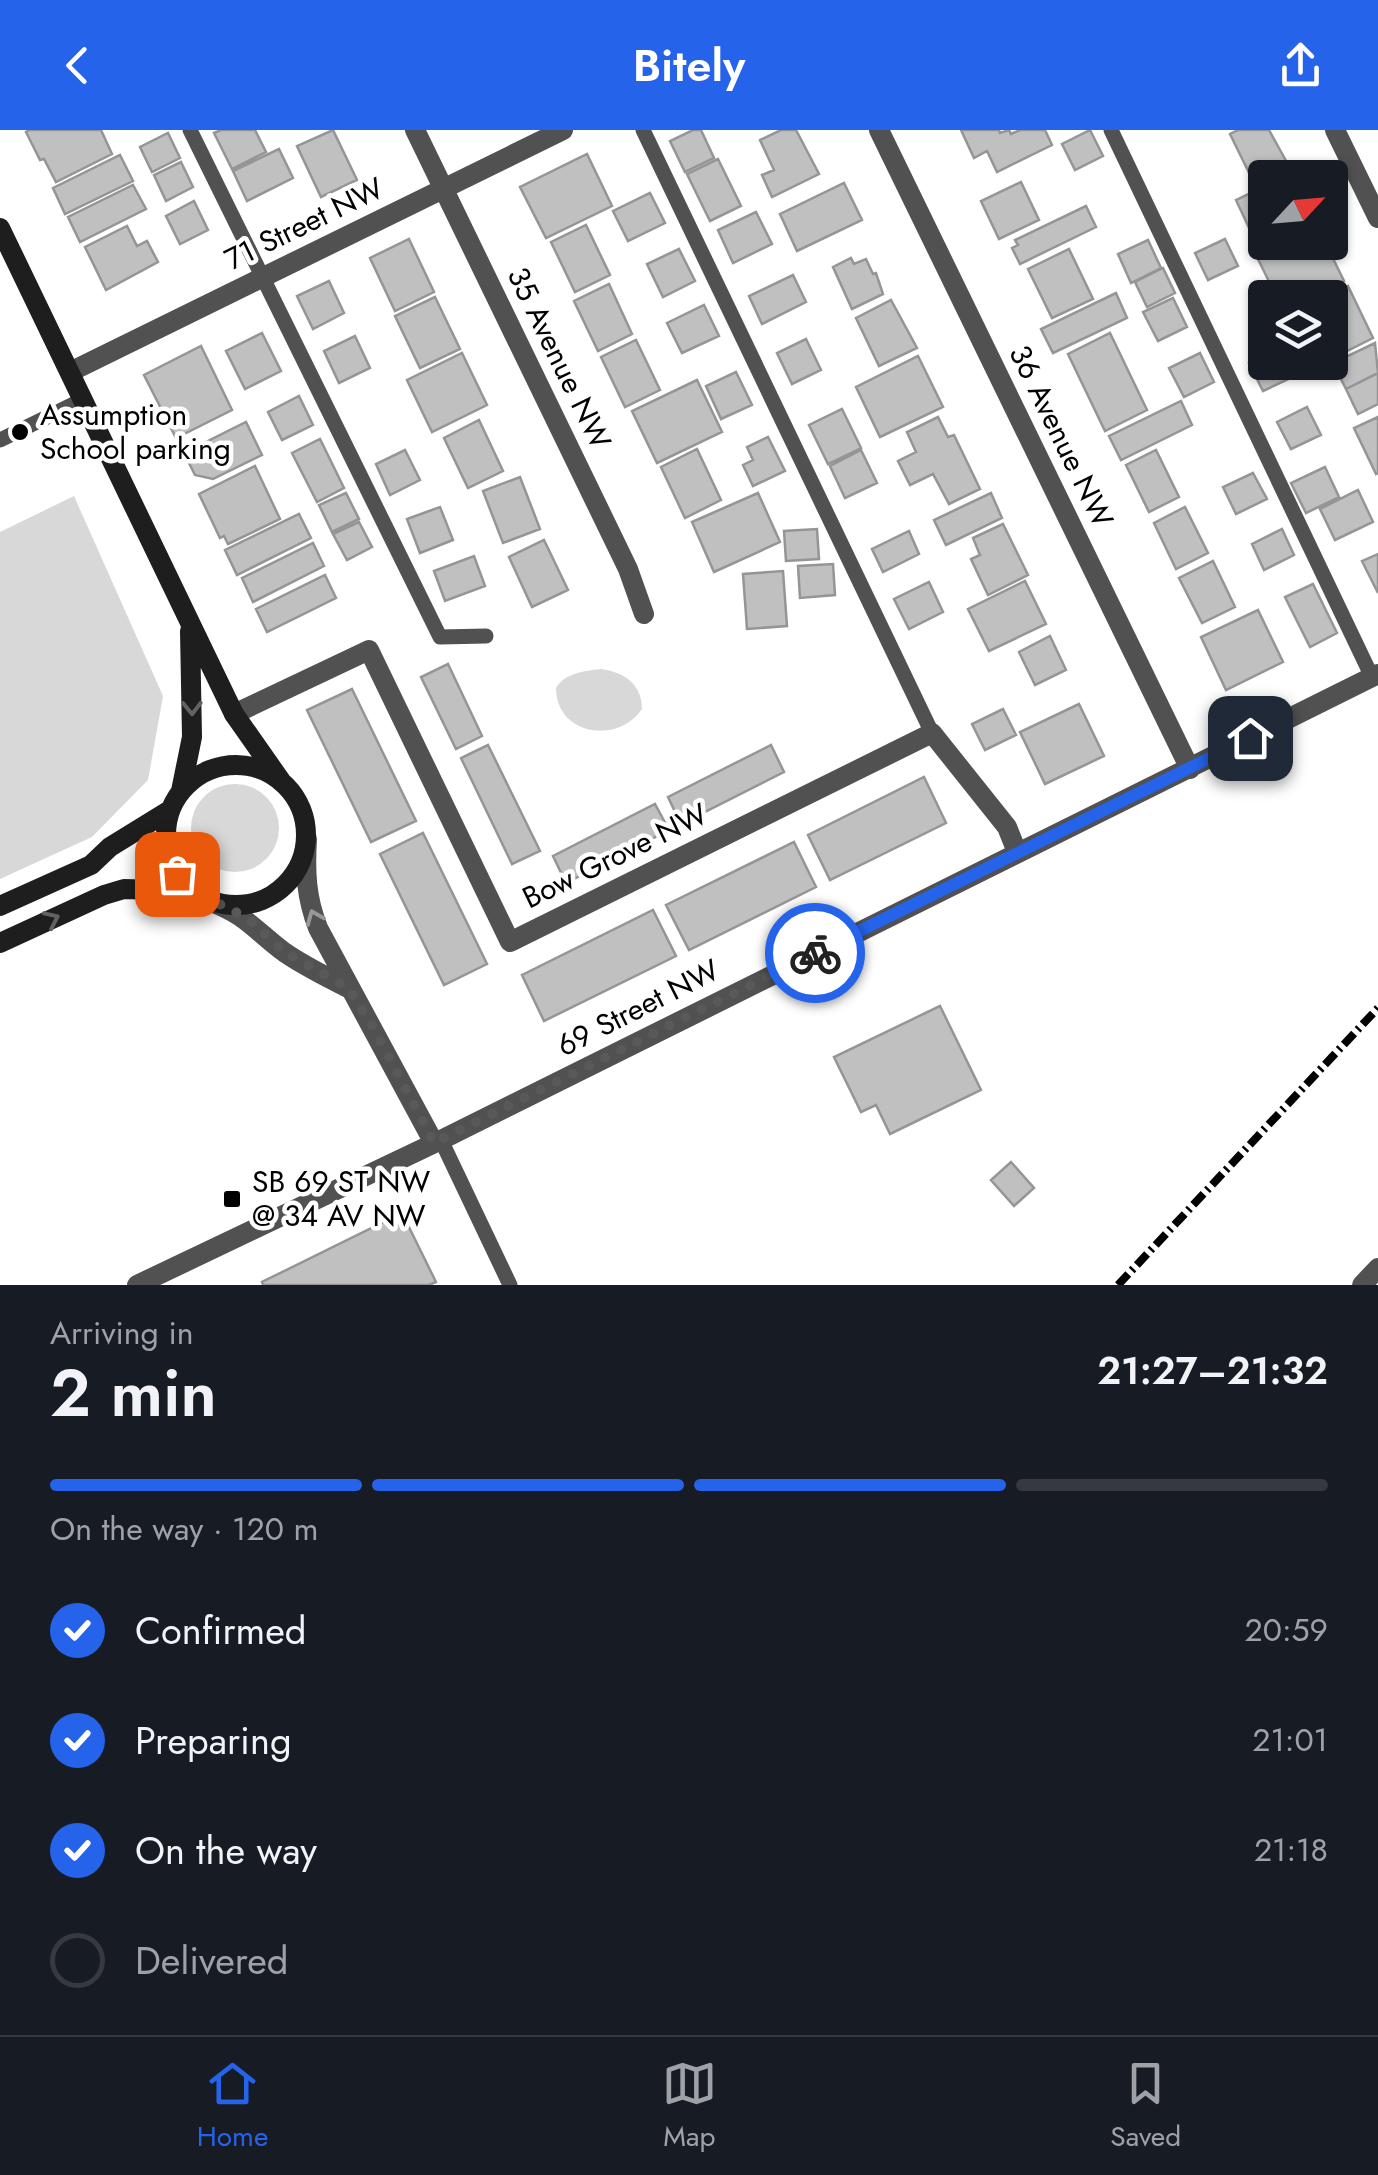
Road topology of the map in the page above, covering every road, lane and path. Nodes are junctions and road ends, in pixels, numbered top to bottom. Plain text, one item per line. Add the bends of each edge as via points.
1 (190, 130) edge
2 (415, 130) edge
3 (564, 130) edge
4 (643, 130) edge
5 (879, 130) edge
6 (1110, 130) edge
7 (1335, 130) edge
8 (444, 189) junction
9 (1378, 218) edge
10 (0, 228) edge
11 (262, 278) junction
12 (70, 372) junction
13 (84, 400) junction
14 (0, 440) edge
15 (644, 614) dead end
16 (190, 624) junction
17 (486, 636) dead end
18 (1375, 676) edge
19 (234, 714) junction
20 (932, 732) junction
21 (1190, 769) junction
22 (280, 780) junction
23 (180, 791) junction
24 (170, 810) junction
25 (306, 839) junction
26 (1017, 852) junction
27 (192, 891) junction
28 (211, 902) junction
29 (0, 906) edge
30 (0, 943) edge
31 (348, 988) junction
32 (438, 1141) junction
33 (1378, 1268) edge
34 (136, 1285) edge
35 (510, 1285) edge
36 (1362, 1285) edge

1 - 11 lane
2 - 8 street, 35 Avenue NW
3 - 8 street, 71 Street NW
4 - 20 lane
5 - 21 street, 36 Avenue NW
6 - 18 lane
7 - 9 street
8 - 11 street, 71 Street NW
8 - 15 street, 35 Avenue NW via 628,568
10 - 12 street
11 - 12 street, 71 Street NW
11 - 17 lane via 440,637
12 - 13 street
13 - 14 lane
13 - 16 street
16 - 19 street
16 -> 23 street via 192,736
18 - 21 street, 69 Street NW
19 - 20 street, Bow Grove NW via 370,650 510,942
19 - 22 street
20 - 26 street
21 - 26 street, 69 Street NW
22 - 23 street via 229,766 197,776
22 - 25 street via 300,807
23 - 24 street
24 - 27 street via 168,854
24 - 29 street via 91,864
25 - 28 street via 296,870 275,894 255,904
31 -> 25 street via 307,900
26 - 32 street, 69 Street NW
27 - 28 street
30 -> 27 street via 124,889
28 - 31 street
31 - 32 street
32 - 34 street, 69 Street NW
32 - 35 lane
33 - 36 street

